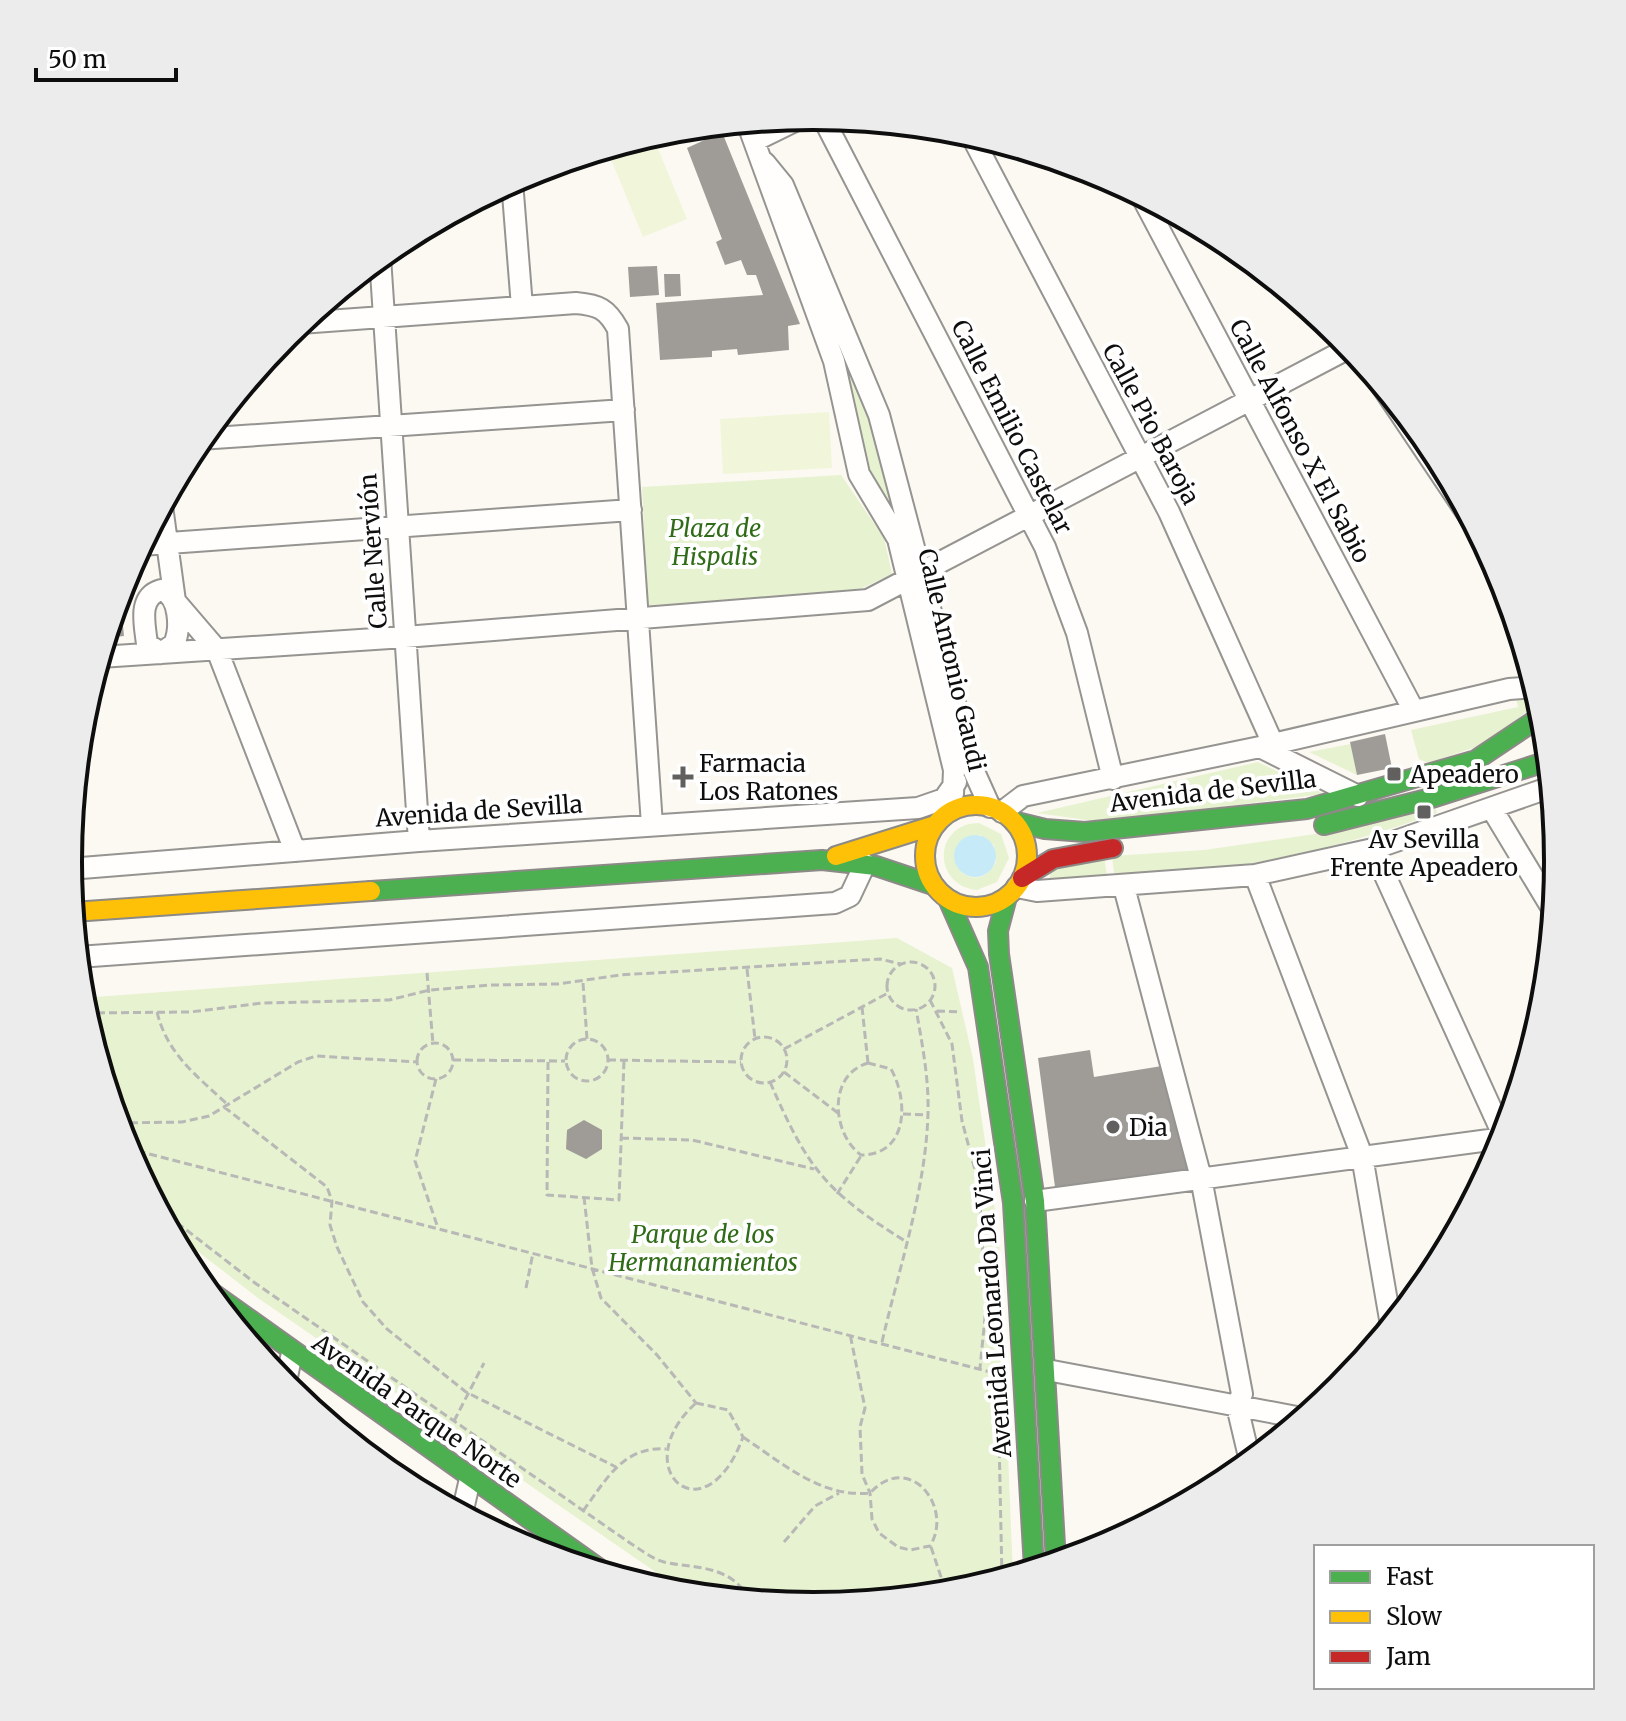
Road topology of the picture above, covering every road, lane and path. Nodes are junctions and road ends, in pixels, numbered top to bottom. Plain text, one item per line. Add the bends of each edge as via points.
1 (829, 130) edge
2 (773, 131) edge
3 (753, 140) edge
4 (978, 149) edge
5 (513, 194) edge
6 (1150, 212) edge
7 (381, 272) edge
8 (522, 307) junction
9 (384, 317) junction
10 (320, 322) edge
11 (1339, 353) edge
12 (1248, 401) junction
13 (624, 410) junction
14 (392, 426) junction
15 (217, 438) edge
16 (1138, 456) junction
17 (631, 510) junction
18 (1029, 514) junction
19 (164, 524) edge
20 (397, 528) junction
21 (167, 543) junction
22 (154, 544) edge
23 (915, 574) junction
24 (175, 601) junction
25 (640, 619) junction
26 (405, 637) junction
27 (217, 650) junction
28 (161, 653) junction
29 (112, 656) edge
30 (1523, 688) edge
31 (1414, 711) junction
32 (1531, 724) edge
33 (1266, 746) junction
34 (1538, 764) edge
35 (1113, 779) junction
36 (956, 782) junction
37 (981, 788) junction
38 (1540, 791) edge
39 (1023, 796) junction
40 (1358, 796) junction
41 (893, 809) junction
42 (1492, 809) junction
43 (1001, 813) junction
44 (939, 821) junction
45 (652, 825) junction
46 (1296, 829) dead end
47 (419, 841) junction
48 (1166, 843) dead end
49 (1373, 849) junction
50 (295, 851) junction
51 (822, 860) junction
52 (865, 864) junction
53 (82, 868) edge
54 (1255, 875) junction
55 (933, 885) junction
56 (1015, 887) junction
57 (1124, 887) junction
58 (1543, 893) edge
59 (948, 899) junction
60 (84, 911) edge
61 (88, 956) edge
62 (901, 964) junction
63 (747, 969) junction
64 (427, 973) dead end
65 (583, 982) junction
66 (430, 990) junction
67 (888, 993) junction
68 (930, 1000) junction
69 (862, 1007) junction
70 (916, 1009) junction
71 (157, 1012) junction
72 (98, 1013) edge
73 (587, 1039) junction
74 (755, 1039) junction
75 (433, 1044) junction
76 (784, 1049) junction
77 (453, 1060) junction
78 (608, 1060) junction
79 (624, 1060) junction
80 (565, 1061) junction
81 (418, 1062) junction
82 (548, 1062) junction
83 (741, 1062) junction
84 (868, 1063) junction
85 (784, 1072) junction
86 (436, 1079) junction
87 (770, 1082) junction
88 (225, 1106) junction
89 (838, 1113) junction
90 (903, 1114) junction
91 (928, 1115) junction
92 (1496, 1119) edge
93 (131, 1123) edge
94 (621, 1138) junction
95 (1488, 1139) edge
96 (143, 1152) edge
97 (861, 1155) junction
98 (1362, 1156) junction
99 (814, 1169) junction
100 (1201, 1178) junction
101 (837, 1194) junction
102 (584, 1197) junction
103 (332, 1201) junction
104 (1035, 1201) junction
105 (179, 1224) edge
106 (438, 1228) junction
107 (905, 1241) junction
108 (533, 1253) junction
109 (592, 1268) junction
110 (526, 1288) dead end
111 (1389, 1311) edge
112 (239, 1313) edge
113 (850, 1334) junction
114 (882, 1342) junction
115 (292, 1353) junction
116 (484, 1363) dead end
117 (980, 1368) junction
118 (289, 1369) edge
119 (1047, 1370) junction
120 (471, 1394) junction
121 (696, 1403) junction
122 (1237, 1406) junction
123 (1288, 1415) edge
124 (454, 1421) junction
125 (743, 1437) junction
126 (1247, 1448) edge
127 (666, 1449) junction
128 (616, 1467) junction
129 (470, 1479) junction
130 (839, 1493) junction
131 (870, 1493) junction
132 (465, 1503) edge
133 (583, 1511) junction
134 (784, 1542) dead end
135 (930, 1546) junction
136 (1055, 1550) edge
137 (575, 1552) edge
138 (1033, 1557) edge
139 (1002, 1567) edge
140 (942, 1579) edge
141 (742, 1588) edge

1 - 18 street, Calle Emilio Castelar
2 - 3 street
3 - 23 street, Calle Antonio Gaudi via 834,361 856,466
3 - 23 street, Calle Antonio Gaudi via 783,185 879,415
4 - 16 street, Calle Pio Baroja
5 - 8 street
6 - 12 street, Calle Alfonso X El Sabio
7 - 9 street, Calle Nervión
8 - 9 street
8 - 13 street via 597,305 610,314 618,329
9 - 10 street
9 - 14 street, Calle Nervión
11 - 12 street
12 - 16 street
12 - 31 street, Calle Alfonso X El Sabio
13 - 14 street
13 - 17 street
14 - 15 street
14 - 20 street, Calle Nervión
16 - 18 street
16 - 33 street, Calle Pio Baroja via 1174,524
17 - 20 street
17 - 25 street
18 - 23 street
18 - 35 street, Calle Emilio Castelar via 1077,633
19 - 21 street
20 - 21 street
20 - 26 street, Calle Nervión
21 - 22 street
21 - 24 street
23 - 25 street via 868,600
23 - 36 street, Calle Antonio Gaudi
23 - 37 street, Calle Antonio Gaudi
24 - 27 street
24 - 28 street via 177,639
24 - 28 street via 161,590 145,603 147,642
25 - 26 street
25 - 45 street
26 - 27 street
26 - 47 street, Calle Nervión
27 - 28 street
27 - 50 street
28 - 29 street
30 - 31 street, Avenida de Sevilla
31 - 33 street, Avenida de Sevilla
32 - 40 main road, Avenida de Sevilla via 1476,760
33 - 35 street, Avenida de Sevilla
33 - 40 street
34 - 46 main road, Avenida de Sevilla via 1420,801
35 - 39 street, Avenida de Sevilla
36 - 41 street via 936,803
36 - 44 street, Calle Antonio Gaudi
37 - 39 street, Avenida de Sevilla via 996,798
37 - 43 street, Calle Antonio Gaudi
38 - 42 street
39 - 43 street, Avenida de Sevilla
40 - 43 main road, Avenida de Sevilla via 1280,813 1107,830 1060,831
41 - 44 street
41 - 45 street, Avenida de Sevilla
42 - 49 street
42 - 58 street
43 - 44 main road via 962,807
43 - 56 main road via 1025,845
44 - 51 main road
44 - 55 main road via 925,855
45 - 47 street, Avenida de Sevilla
47 - 50 street, Avenida de Sevilla
48 - 56 main road, Avenida de Sevilla via 1074,853 1037,866
49 - 54 street
49 - 92 street
50 - 53 street, Avenida de Sevilla
51 - 52 main road
51 - 60 main road
52 - 55 main road
52 - 61 street via 850,896 835,903
54 - 57 street
54 - 98 street
55 - 59 main road
56 - 57 street
56 - 59 main road via 978,908
56 - 104 main road, Avenida Leonardo Da Vinci via 998,931 999,954
57 - 100 street
59 - 138 main road, Avenida Leonardo Da Vinci via 975,954 1013,1203
62 - 63 path via 880,959
62 - 67 path via 889,976
62 - 68 path via 915,962 931,973
63 - 65 path via 620,975
63 - 74 path
64 - 66 path
65 - 66 path
65 - 73 path
66 - 71 path via 389,1000
66 - 75 path
67 - 69 path
67 - 70 path via 898,1006
68 - 70 path
68 - 117 path via 952,1044 962,1121 979,1185 986,1307
69 - 76 path
69 - 84 path
70 - 91 path via 928,1078
71 - 72 path
71 - 88 path via 173,1050
73 - 78 path via 603,1046
73 - 80 path via 572,1045
74 - 76 path via 772,1039
74 - 83 path via 743,1051
75 - 77 path via 444,1046
75 - 81 path via 423,1049
76 - 85 path
77 - 82 path
77 - 86 path via 449,1072
78 - 79 path
78 - 80 path via 603,1073 588,1081 572,1076
79 - 83 path
79 - 94 path
80 - 82 path
81 - 86 path via 422,1074
81 - 88 path via 316,1056
82 - 102 path via 547,1195
83 - 87 path via 754,1081
84 - 89 path via 859,1065 844,1082
84 - 90 path via 891,1069 903,1095
85 - 87 path
85 - 89 path
86 - 106 path via 415,1161
87 - 99 path
88 - 93 path via 182,1122
88 - 103 path via 327,1187
89 - 97 path via 846,1143
90 - 91 path
90 - 97 path via 882,1153
91 - 107 path
94 - 99 path via 692,1140
94 - 102 path via 619,1200
95 - 98 street
96 - 103 path
97 - 101 path
98 - 100 street
98 - 111 street
99 - 101 path
100 - 104 street
100 - 122 street via 1242,1394
101 - 107 path
102 - 109 path
103 - 106 path
103 - 120 path via 333,1236 363,1302 387,1329
104 - 119 main road, Avenida Leonardo Da Vinci
105 - 124 path
106 - 108 path
107 - 114 path
108 - 109 path
108 - 110 path
109 - 113 path
109 - 121 path via 601,1298
112 - 115 main road, Avenida Parque Norte
113 - 114 path
113 - 131 path via 865,1408 860,1427 862,1474
114 - 117 path
115 - 118 street
115 - 129 main road, Avenida Parque Norte
116 - 120 path
117 - 139 path via 998,1373
119 - 122 street
119 - 136 main road, Avenida Leonardo Da Vinci
120 - 124 path
120 - 128 path
121 - 125 path via 728,1410
121 - 127 path via 684,1414
122 - 123 street
122 - 126 street
124 - 133 path
125 - 127 path via 723,1476 702,1489 677,1484 666,1465
125 - 130 path
127 - 128 path via 648,1448
128 - 133 path
129 - 132 street
129 - 137 main road, Avenida Parque Norte
130 - 131 path
130 - 134 path via 815,1506
131 - 135 path via 872,1519 887,1542 910,1550
131 - 135 path via 883,1479 896,1476 922,1487 938,1525
133 - 141 path via 664,1562 704,1566
135 - 140 path

